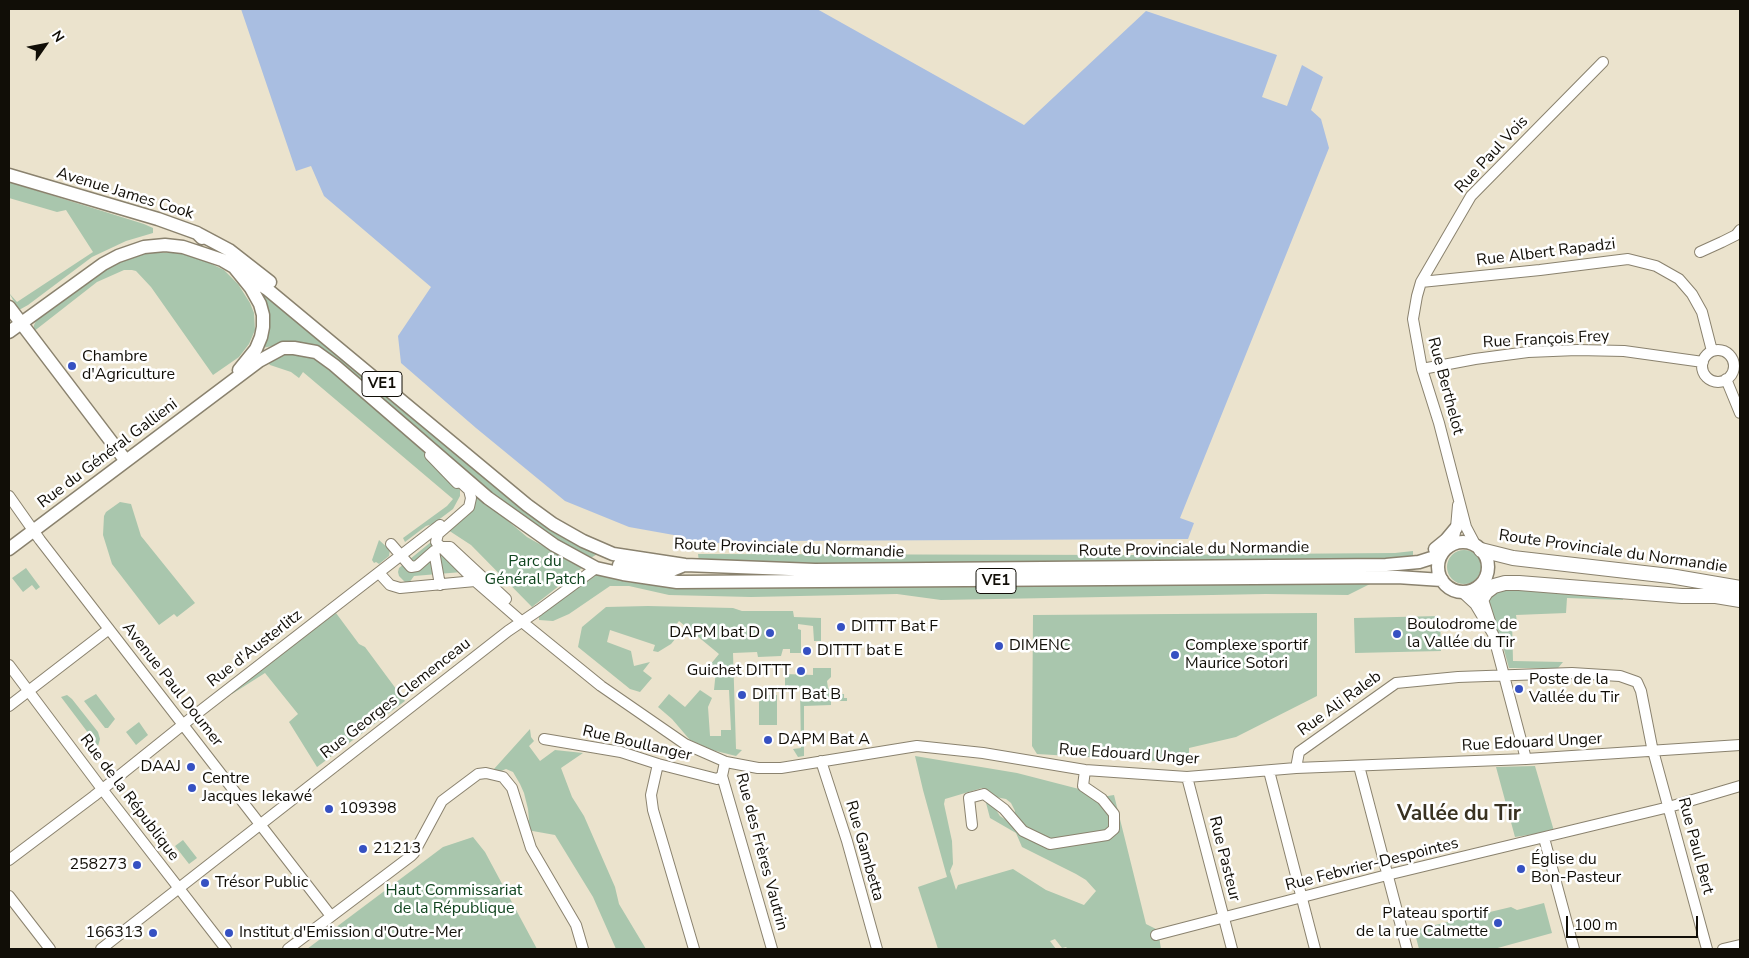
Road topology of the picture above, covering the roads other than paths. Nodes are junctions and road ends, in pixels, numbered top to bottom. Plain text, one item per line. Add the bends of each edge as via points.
1 (1603, 62) dead end
2 (9, 175) edge
3 (1740, 230) edge
4 (197, 233) junction
5 (1700, 252) dead end
6 (222, 260) junction
7 (234, 267) junction
8 (1421, 282) junction
9 (9, 307) edge
10 (22, 323) junction
11 (9, 332) edge
12 (1712, 351) junction
13 (1703, 362) junction
14 (1422, 369) junction
15 (1726, 379) junction
16 (226, 385) junction
17 (388, 390) junction
18 (1736, 395) edge
19 (1740, 414) edge
20 (422, 442) junction
21 (126, 461) junction
22 (9, 496) edge
23 (1458, 497) junction
24 (1456, 528) junction
25 (34, 530) junction
26 (391, 544) dead end
27 (1479, 548) junction
28 (9, 549) edge
29 (438, 549) junction
30 (1445, 551) junction
31 (400, 557) junction
32 (685, 565) junction
33 (1386, 565) junction
34 (594, 566) junction
35 (379, 573) junction
36 (1442, 580) junction
37 (1484, 580) junction
38 (475, 581) junction
39 (440, 585) junction
40 (1740, 588) edge
41 (1461, 591) junction
42 (1718, 596) junction
43 (1740, 600) edge
44 (1475, 604) junction
45 (524, 619) junction
46 (1489, 625) junction
47 (109, 629) junction
48 (9, 664) edge
49 (1505, 674) junction
50 (28, 691) junction
51 (9, 706) edge
52 (184, 724) junction
53 (544, 739) dead end
54 (1740, 745) edge
55 (1653, 751) junction
56 (1526, 759) junction
57 (821, 761) junction
58 (725, 762) junction
59 (658, 764) junction
60 (1359, 766) junction
61 (1296, 768) junction
62 (1086, 770) junction
63 (1269, 771) junction
64 (722, 776) junction
65 (1187, 777) junction
66 (1740, 786) edge
67 (102, 789) junction
68 (1669, 807) junction
69 (261, 825) junction
70 (972, 825) dead end
71 (1544, 838) junction
72 (9, 860) edge
73 (1387, 875) junction
74 (179, 888) junction
75 (9, 896) edge
76 (1301, 898) junction
77 (331, 916) junction
78 (1224, 918) junction
79 (1156, 935) dead end
80 (1740, 945) edge
81 (50, 949) edge
82 (101, 949) edge
83 (226, 949) edge
84 (288, 949) edge
85 (584, 949) edge
86 (694, 949) edge
87 (772, 949) edge
88 (877, 949) edge
89 (1232, 949) edge
90 (1314, 949) edge
91 (1407, 949) edge
92 (1574, 949) edge
93 (1707, 949) edge
94 (1723, 949) edge

1 - 8 street, Rue Paul Vois via 1471,196
2 - 4 main road, Avenue James Cook
3 - 5 street
4 - 6 main road, Avenue James Cook
4 - 17 main road via 229,250 282,292 335,336
6 - 7 main road, Rue du Général Gallieni
6 - 10 main road via 183,247 144,247 103,264
7 - 16 main road, Rue du Général Gallieni via 260,304 263,327 256,349
7 - 17 main road, Route Provinciale du Normandie / VE1 via 267,289
8 - 12 street, Rue Albert Rapadzi via 1628,259 1656,266 1679,279 1702,312
8 - 14 street, Rue Berthelot via 1413,319
9 - 10 main road
10 - 11 main road
10 - 21 main road
12 - 13 street
12 - 15 street via 1722,350 1731,356 1733,371
13 - 14 street, Rue François Frey via 1624,351 1577,350 1478,358
13 - 15 street via 1707,377 1716,381
14 - 23 street, Rue Berthelot
15 - 18 street
16 - 20 main road, Rue du Général Gallieni / VE1 via 266,356 283,348 310,350 334,365
16 - 21 main road, Rue du Général Gallieni
17 - 32 main road, Route Provinciale du Normandie / VE1 via 553,524 613,554
18 - 19 street
20 - 29 street via 469,490 471,498 469,507 438,534
20 - 31 street, Rue d'Austerlitz via 429,454 454,479 464,493 464,500 460,509
20 - 34 main road, Route Provinciale du Normandie / VE1 via 488,498 554,545
21 - 25 main road, Rue du Général Gallieni
22 - 25 street, Avenue Paul Doumer
23 - 24 street, Rue Berthelot
23 - 27 street, Rue Berthelot via 1466,527
24 - 30 street, Rue Berthelot via 1454,538
24 - 33 main road via 1438,547 1419,558
25 - 28 main road, Rue du Général Gallieni
25 - 47 street, Avenue Paul Doumer
26 - 31 street
27 - 30 main road via 1462,542
27 - 37 main road via 1488,563
27 - 40 highway, Route Provinciale du Normandie via 1513,558 1670,576
29 - 31 street via 417,566 411,567
29 - 38 street, Rue Edouard Unger
29 - 39 street
29 - 45 street, Rue Edouard Unger via 450,547
30 - 33 main road, Route Provinciale du Normandie / VE1 via 1419,562
30 - 36 main road via 1439,568
31 - 35 street, Rue d'Austerlitz
32 - 33 main road, Route Provinciale du Normandie / VE1 via 834,570
32 - 34 main road via 667,572 601,560
34 - 36 main road, Route Provinciale du Normandie / VE1 via 676,582 1397,577
34 - 45 street, Rue Georges Clemenceau
35 - 39 street via 390,585 400,588
35 - 52 street, Rue d'Austerlitz
36 - 41 main road via 1450,588
37 - 41 main road via 1468,592
37 - 42 highway, Route Provinciale du Normandie via 1514,574
37 - 44 street
38 - 39 street
38 - 45 street, Rue Edouard Unger
41 - 44 street
42 - 43 highway, Route Provinciale du Normandie
42 - 46 highway via 1505,583 1494,586 1481,600
44 - 46 street
45 - 58 street, Rue Edouard Unger via 601,686 685,744
45 - 69 street, Rue Georges Clemenceau
46 - 49 street
47 - 50 street
47 - 52 street, Avenue Paul Doumer
48 - 50 street, Rue de la République
49 - 55 street, Rue Ali Raleb via 1620,676 1637,682
49 - 56 street
49 - 61 street, Rue Ali Raleb via 1396,683 1299,752
50 - 51 street
50 - 67 street, Rue de la République
52 - 67 street, Rue d'Austerlitz
52 - 69 street, Avenue Paul Doumer
53 - 59 street, Rue Boullanger via 621,752
54 - 55 street, Rue Edouard Unger
55 - 56 street, Rue Edouard Unger
55 - 68 street, Rue Paul Bert
56 - 60 street, Rue Edouard Unger
57 - 58 street, Rue Edouard Unger via 781,768
57 - 62 street, Rue Edouard Unger via 917,746
57 - 88 street, Rue Gambetta via 848,841
58 - 64 street, Rue des Frères Vautrin
59 - 64 street, Rue Boullanger via 717,779
59 - 86 street via 651,795 653,810
60 - 61 street, Rue Edouard Unger
60 - 73 street
61 - 63 street, Rue Edouard Unger
62 - 65 street, Rue Edouard Unger
62 - 70 street via 1084,786 1102,799 1114,814 1114,828 1108,835 1050,844 1023,831 1004,809 984,794 969,798
63 - 65 street, Rue Edouard Unger
63 - 76 street
64 - 87 street, Rue des Frères Vautrin
65 - 78 street, Rue Pasteur
66 - 68 street, Rue Febvrier-Despointes
67 - 72 street, Rue d'Austerlitz
67 - 74 street, Rue de la République
68 - 71 street, Rue Febvrier-Despointes
68 - 93 street, Rue Paul Bert
69 - 74 street, Rue Georges Clemenceau
69 - 77 street, Avenue Paul Doumer
71 - 73 street, Rue Febvrier-Despointes
71 - 92 street
73 - 76 street, Rue Febvrier-Despointes
73 - 91 street
74 - 82 street, Rue Georges Clemenceau
74 - 83 street, Rue de la République
75 - 81 street
76 - 78 street, Rue Febvrier-Despointes
76 - 90 street
77 - 84 street
77 - 85 street via 414,853 442,801 478,774 486,773 503,777 512,788 531,848 576,926
78 - 79 street, Rue Febvrier-Despointes
78 - 89 street, Rue Pasteur
80 - 94 street

